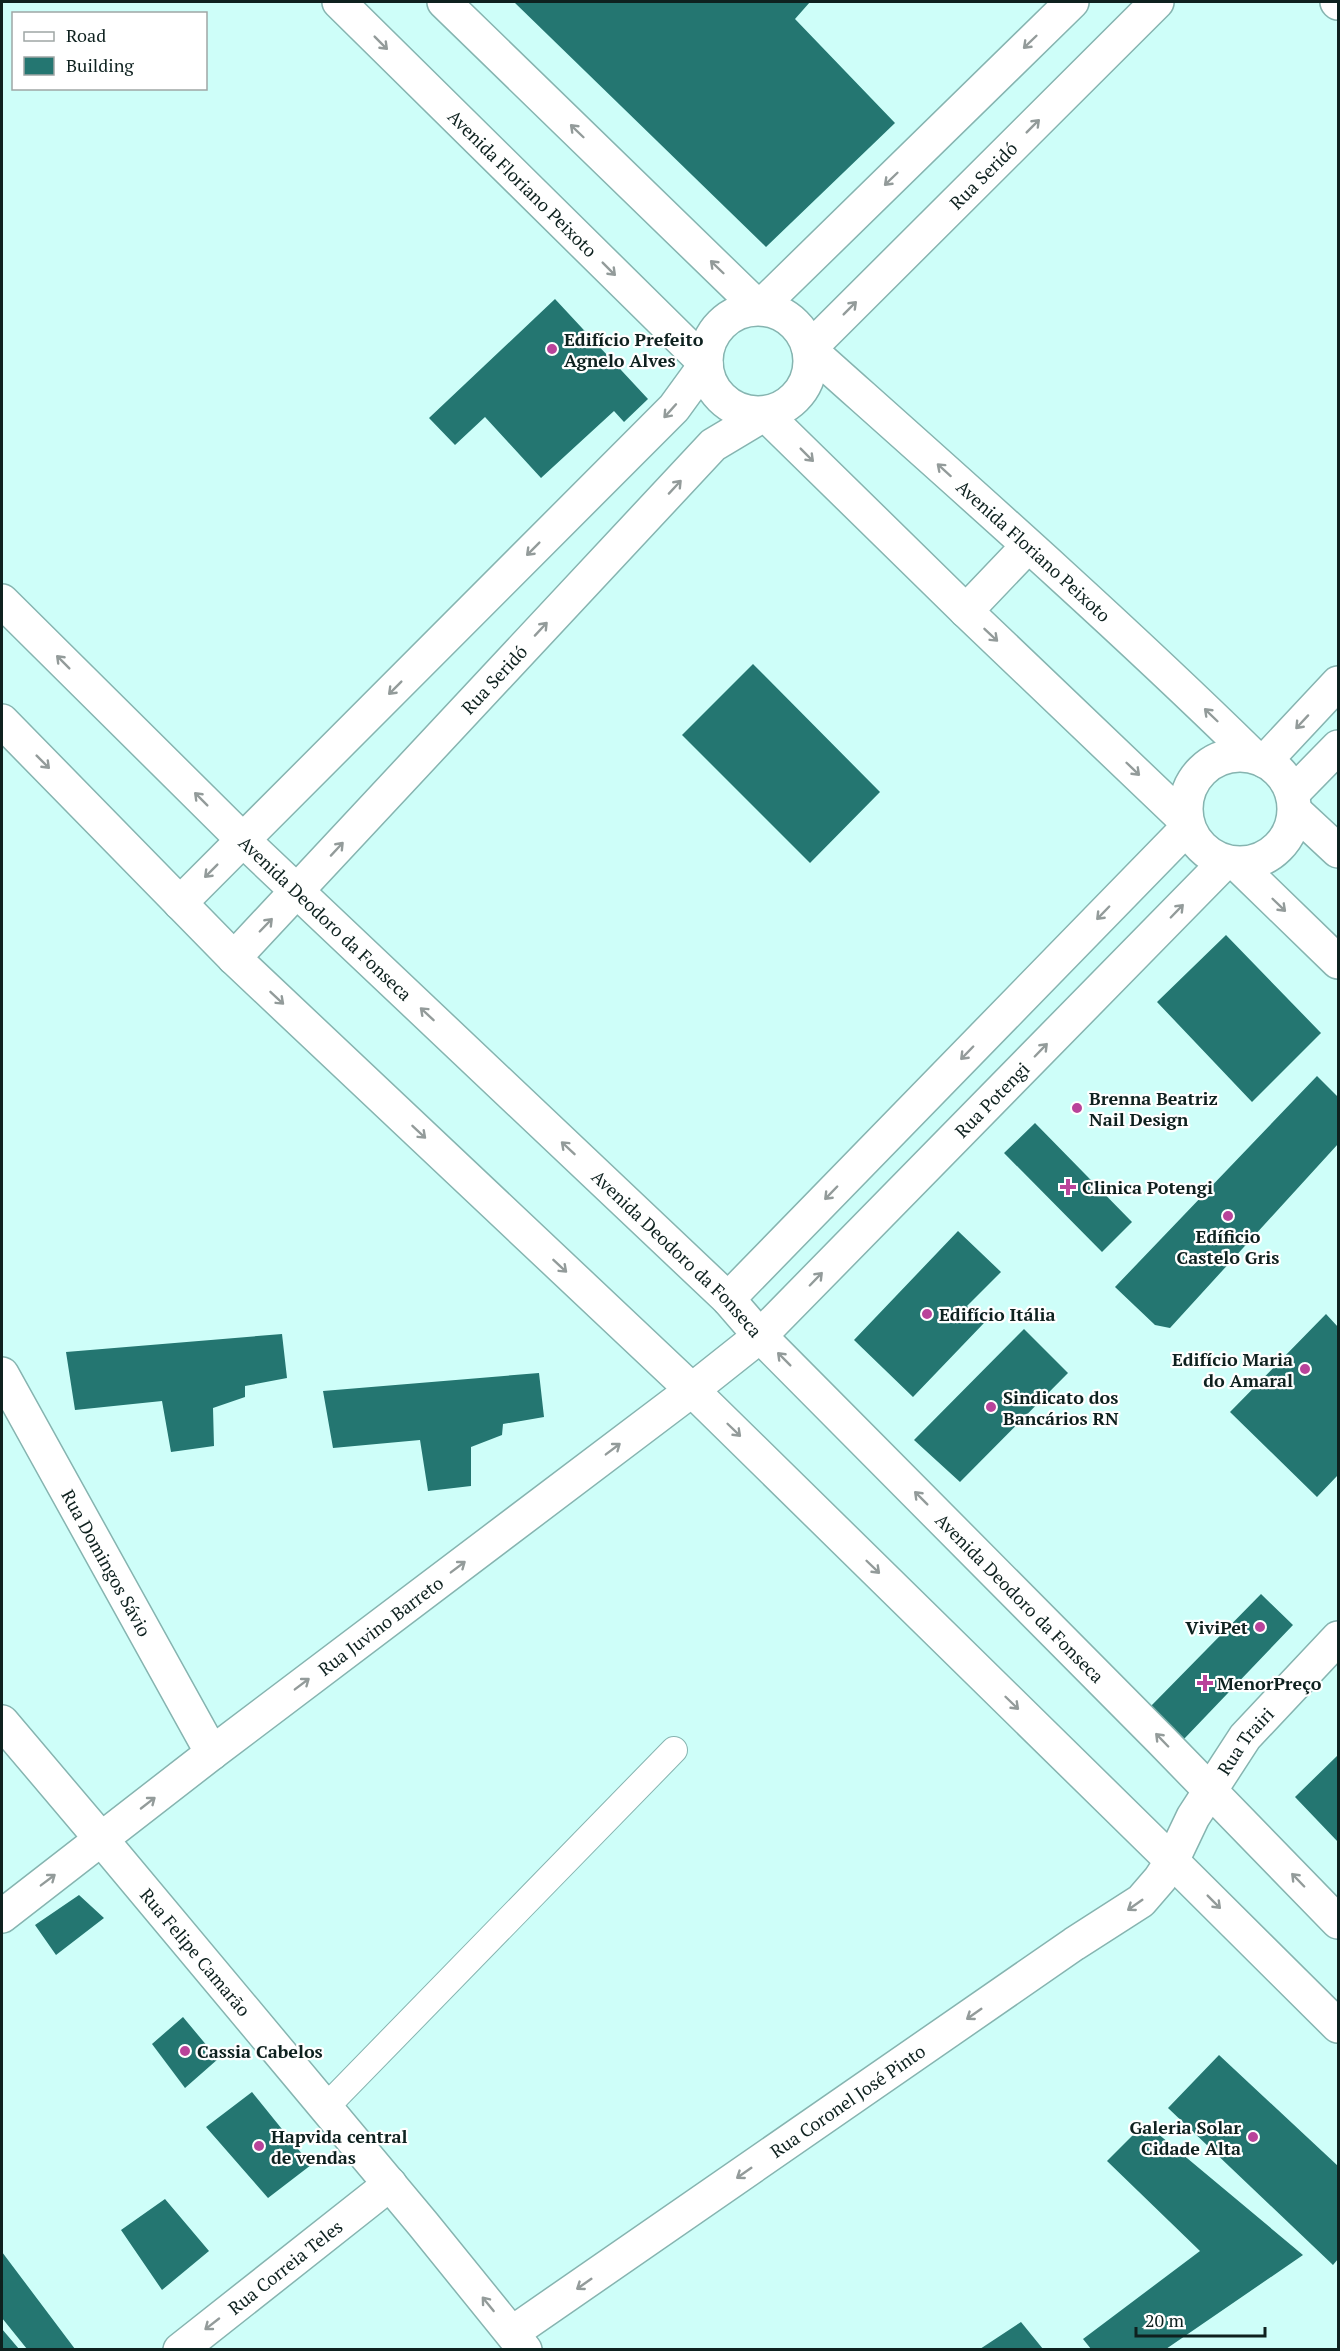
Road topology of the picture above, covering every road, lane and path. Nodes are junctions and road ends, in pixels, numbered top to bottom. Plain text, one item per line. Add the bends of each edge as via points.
1 (339, 2) edge
2 (444, 2) edge
3 (1072, 2) edge
4 (1157, 2) edge
5 (759, 308) junction
6 (809, 350) junction
7 (705, 364) junction
8 (765, 414) junction
9 (1028, 546) junction
10 (2, 601) edge
11 (966, 611) junction
12 (1338, 683) edge
13 (2, 721) edge
14 (1338, 747) edge
15 (1259, 758) junction
16 (1294, 802) junction
17 (1188, 824) junction
18 (243, 840) junction
19 (1338, 851) edge
20 (1231, 863) junction
21 (297, 891) junction
22 (180, 903) junction
23 (234, 958) junction
24 (1338, 962) edge
25 (728, 1299) junction
26 (760, 1336) junction
27 (2, 1374) edge
28 (692, 1390) junction
29 (1338, 1638) edge
30 (2, 1722) edge
31 (674, 1750) dead end
32 (212, 1753) junction
33 (1209, 1791) junction
34 (102, 1840) junction
35 (1172, 1861) junction
36 (2, 1916) edge
37 (1338, 1922) edge
38 (1338, 2026) edge
39 (326, 2107) junction
40 (390, 2184) junction
41 (519, 2341) edge
42 (180, 2349) edge

1 -> 7 main road, Avenida Floriano Peixoto
5 -> 2 main road
3 -> 5 main road
6 -> 4 main road, Rua Seridó
5 - 6 main road via 776,311 791,320
5 - 7 main road via 742,311 721,325 707,347
6 - 8 main road via 806,383 796,398
9 -> 6 main road, Avenida Floriano Peixoto
7 - 8 main road via 718,396 748,413
7 -> 18 main road via 674,408
8 -> 11 main road
21 -> 8 main road, Rua Seridó via 713,445
9 - 11 main road
15 -> 9 main road, Avenida Floriano Peixoto
18 -> 10 main road, Avenida Deodoro da Fonseca
11 -> 17 main road
12 -> 15 main road
13 -> 22 main road
14 - 16 main road
15 - 16 main road via 1277,768 1287,780
15 - 17 main road via 1223,758 1199,774 1186,804
16 - 19 main road
16 - 20 main road via 1291,828 1283,843 1254,862
17 - 20 main road via 1202,849
17 -> 25 main road
18 - 21 main road, Avenida Deodoro da Fonseca
18 -> 22 main road
20 -> 24 main road
26 -> 20 main road, Rua Potengi
23 -> 21 main road, Rua Seridó
25 -> 21 main road, Avenida Deodoro da Fonseca
22 - 23 main road
23 -> 28 main road
25 - 26 main road, Avenida Deodoro da Fonseca
26 - 28 main road, Rua Juvino Barreto
33 -> 26 main road, Avenida Deodoro da Fonseca
27 - 32 main road, Rua Domingos Sávio
32 -> 28 main road, Rua Juvino Barreto
28 -> 35 main road
29 - 33 main road, Rua Trairi via 1245,1737
30 - 34 main road, Rua Felipe Camarão
31 - 39 lane
34 -> 32 main road, Rua Juvino Barreto
33 - 35 main road, Rua Trairi
37 -> 33 main road, Avenida Deodoro da Fonseca
36 -> 34 main road, Rua Juvino Barreto
34 - 39 main road, Rua Felipe Camarão
35 -> 38 main road
35 -> 41 main road, Rua Coronel José Pinto via 1141,1901 1064,1951
39 - 40 main road, Rua Felipe Camarão
41 -> 40 main road, Rua Felipe Camarão
40 -> 42 main road, Rua Correia Teles

